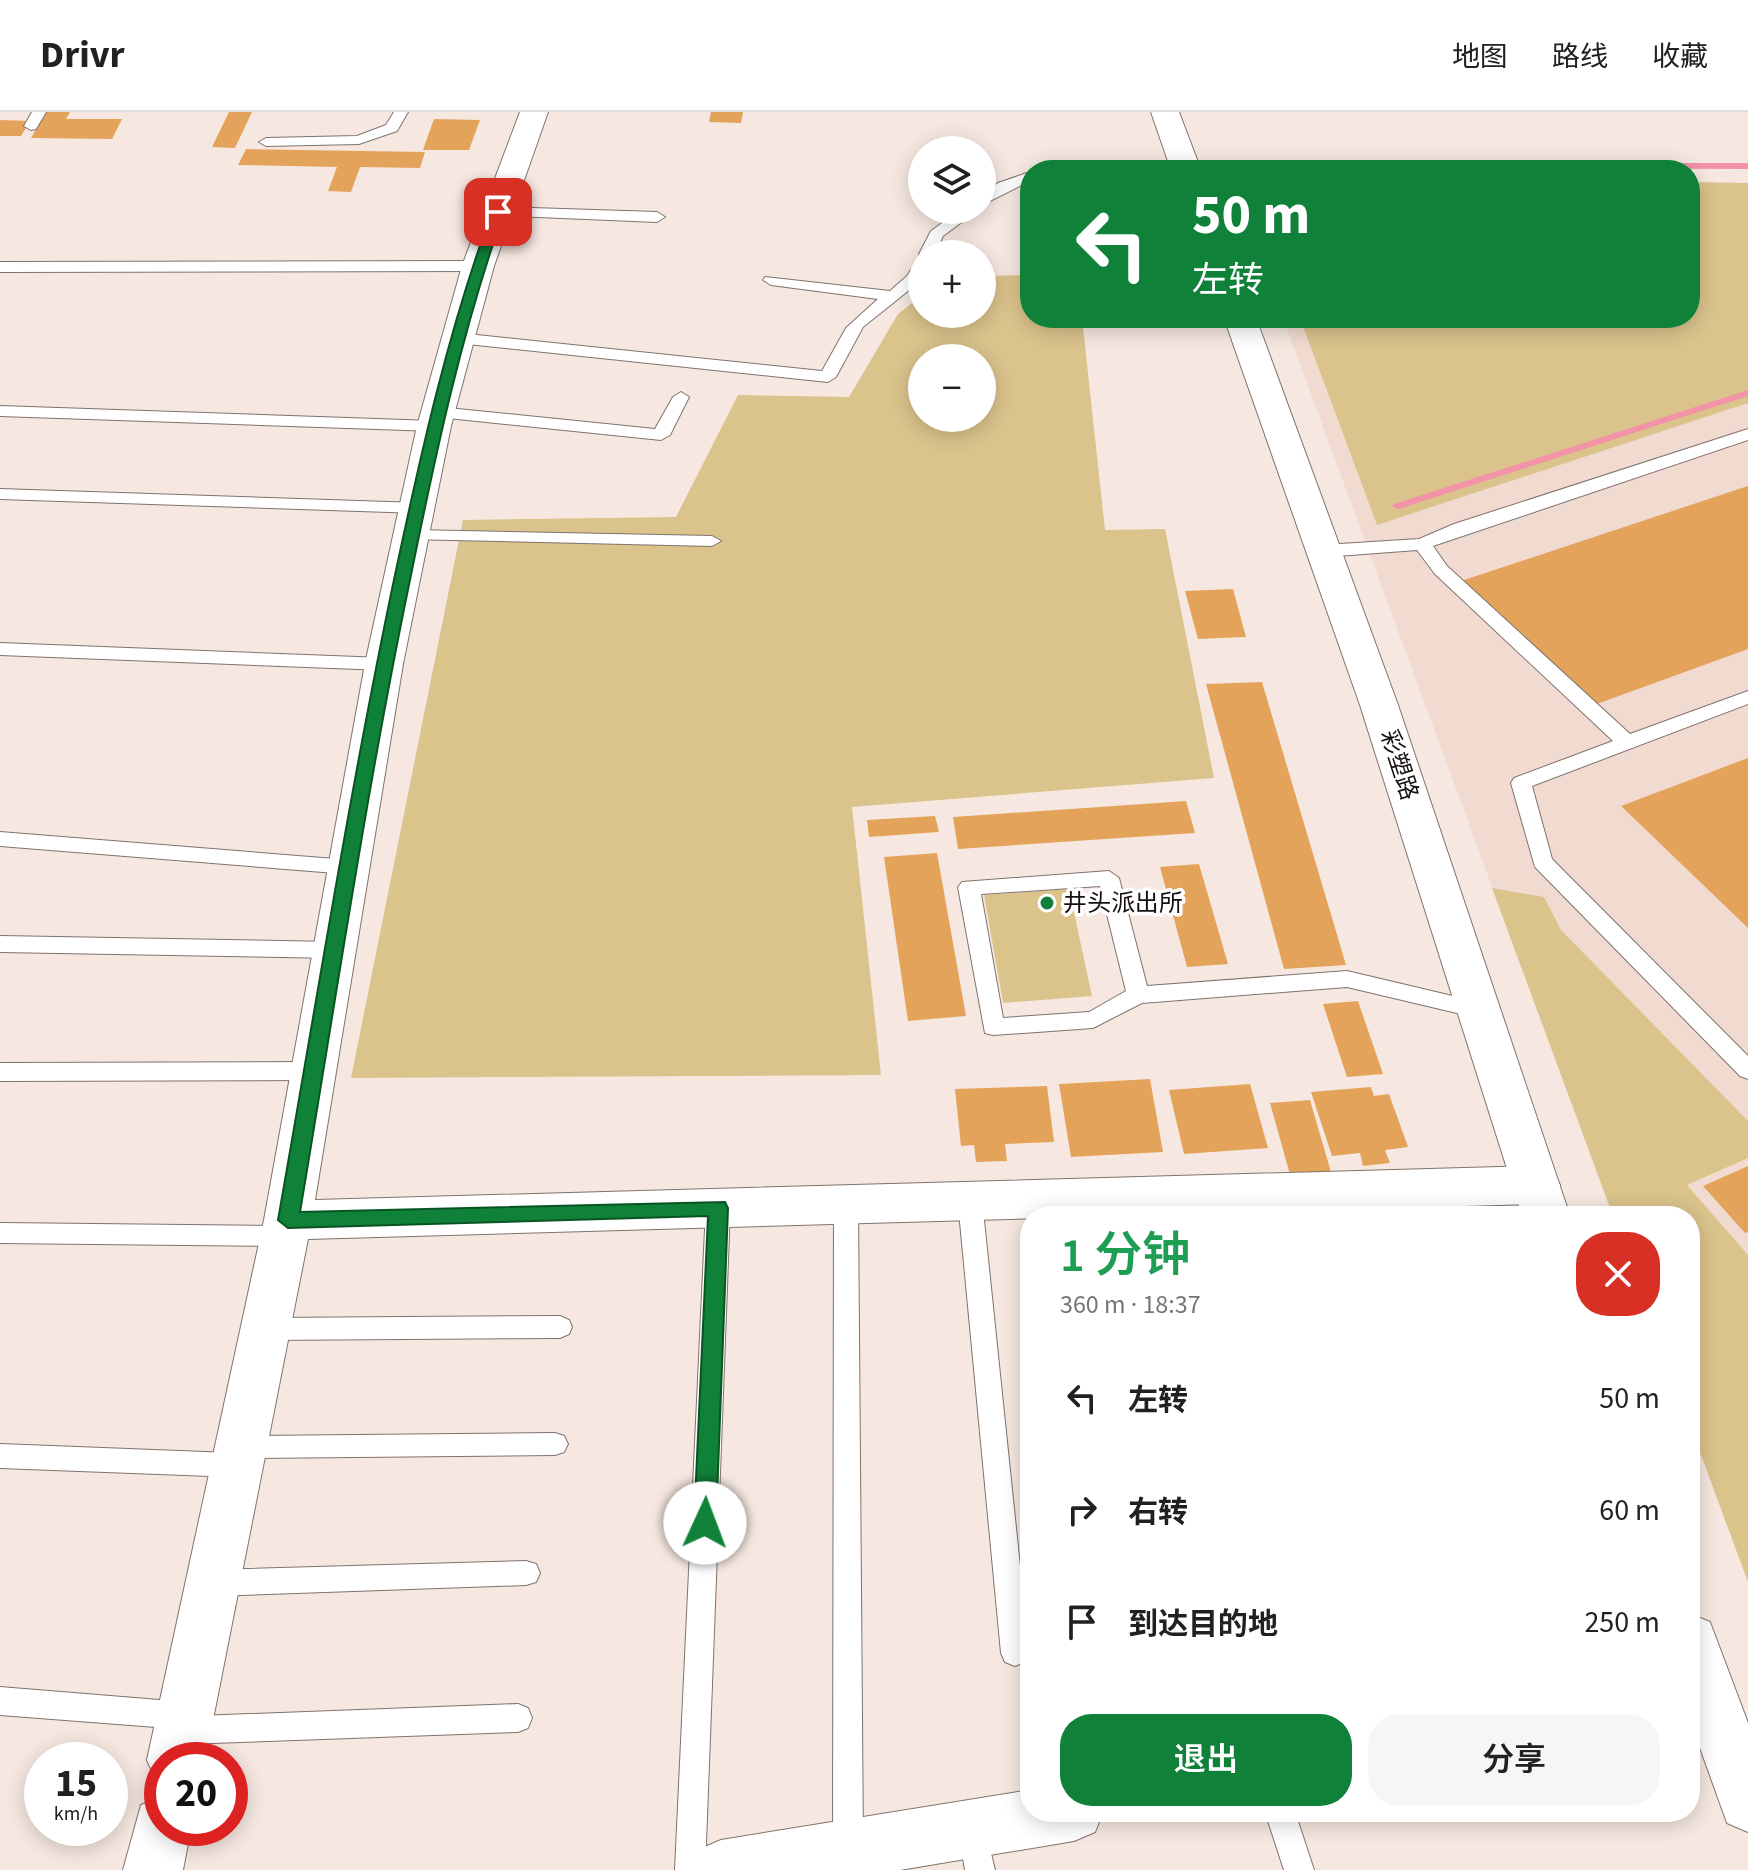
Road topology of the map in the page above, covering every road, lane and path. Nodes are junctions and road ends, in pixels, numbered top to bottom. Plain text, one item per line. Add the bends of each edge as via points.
1 (39, 112) edge
2 (401, 112) edge
3 (534, 112) edge
4 (1165, 112) edge
5 (31, 126) dead end
6 (266, 142) dead end
7 (1182, 160) edge
8 (1020, 180) edge
9 (996, 191) edge
10 (498, 212) junction
11 (657, 217) dead end
12 (950, 224) edge
13 (933, 240) edge
14 (478, 266) junction
15 (0, 267) edge
16 (771, 280) dead end
17 (908, 285) edge
18 (893, 296) junction
19 (1244, 328) edge
20 (458, 338) junction
21 (681, 397) dead end
22 (0, 411) edge
23 (436, 419) junction
24 (1748, 434) edge
25 (0, 494) edge
26 (416, 522) junction
27 (712, 541) dead end
28 (1422, 544) junction
29 (1324, 551) junction
30 (0, 649) edge
31 (384, 664) junction
32 (1748, 697) edge
33 (1627, 743) junction
34 (0, 839) edge
35 (348, 867) junction
36 (0, 944) edge
37 (335, 950) junction
38 (1138, 995) junction
39 (1478, 1010) junction
40 (1748, 1070) edge
41 (314, 1071) junction
42 (0, 1072) edge
43 (1541, 1200) edge
44 (970, 1201) junction
45 (846, 1204) junction
46 (1194, 1205) edge
47 (718, 1208) junction
48 (287, 1228) junction
49 (0, 1233) edge
50 (560, 1327) dead end
51 (266, 1329) junction
52 (555, 1444) dead end
53 (0, 1456) edge
54 (239, 1456) junction
55 (526, 1573) dead end
56 (212, 1583) junction
57 (1015, 1653) dead end
58 (0, 1701) edge
59 (1702, 1709) edge
60 (518, 1718) dead end
61 (181, 1735) edge
62 (1748, 1803) edge
63 (1048, 1822) edge
64 (1283, 1822) edge
65 (158, 1846) edge
66 (848, 1849) junction
67 (976, 1849) edge
68 (153, 1870) edge
69 (690, 1870) edge
70 (721, 1870) edge
71 (1299, 1870) edge

1 - 5 lane
2 - 6 lane via 392,128 359,140
3 - 10 street
4 - 7 street
8 - 9 lane
10 - 11 lane
10 - 14 street
12 - 13 lane
14 - 15 lane
14 - 20 street
16 - 18 lane
17 - 18 lane
18 - 20 lane via 852,331 828,377 820,378
19 - 29 street, 彩塑路
20 - 23 street
21 - 23 lane via 661,435
22 - 23 lane
23 - 26 street
24 - 28 lane
25 - 26 lane
26 - 27 lane
26 - 31 street
28 - 29 lane
28 - 33 lane via 1441,570
29 - 39 street, 彩塑路
30 - 31 lane
31 - 35 street
32 - 33 lane
33 - 40 lane via 1521,783 1542,862
34 - 35 lane
35 - 37 street
36 - 37 lane
37 - 41 street
38 - 38 lane via 1109,878 969,887 993,1027 1093,1020
38 - 39 lane via 1347,979
39 - 43 street, 彩塑路
41 - 42 lane
41 - 48 street
43 - 46 street
44 - 45 street
44 - 46 street
44 - 57 lane
45 - 47 street
45 - 66 lane
47 - 48 street
47 - 69 lane
48 - 49 lane
48 - 51 street
50 - 51 lane
51 - 54 street
52 - 54 lane
53 - 54 lane
54 - 56 street
55 - 56 lane
56 - 61 street
58 - 61 lane
59 - 62 street
60 - 61 lane
63 - 67 street
64 - 71 lane
65 - 68 street
66 - 67 street
66 - 70 street

